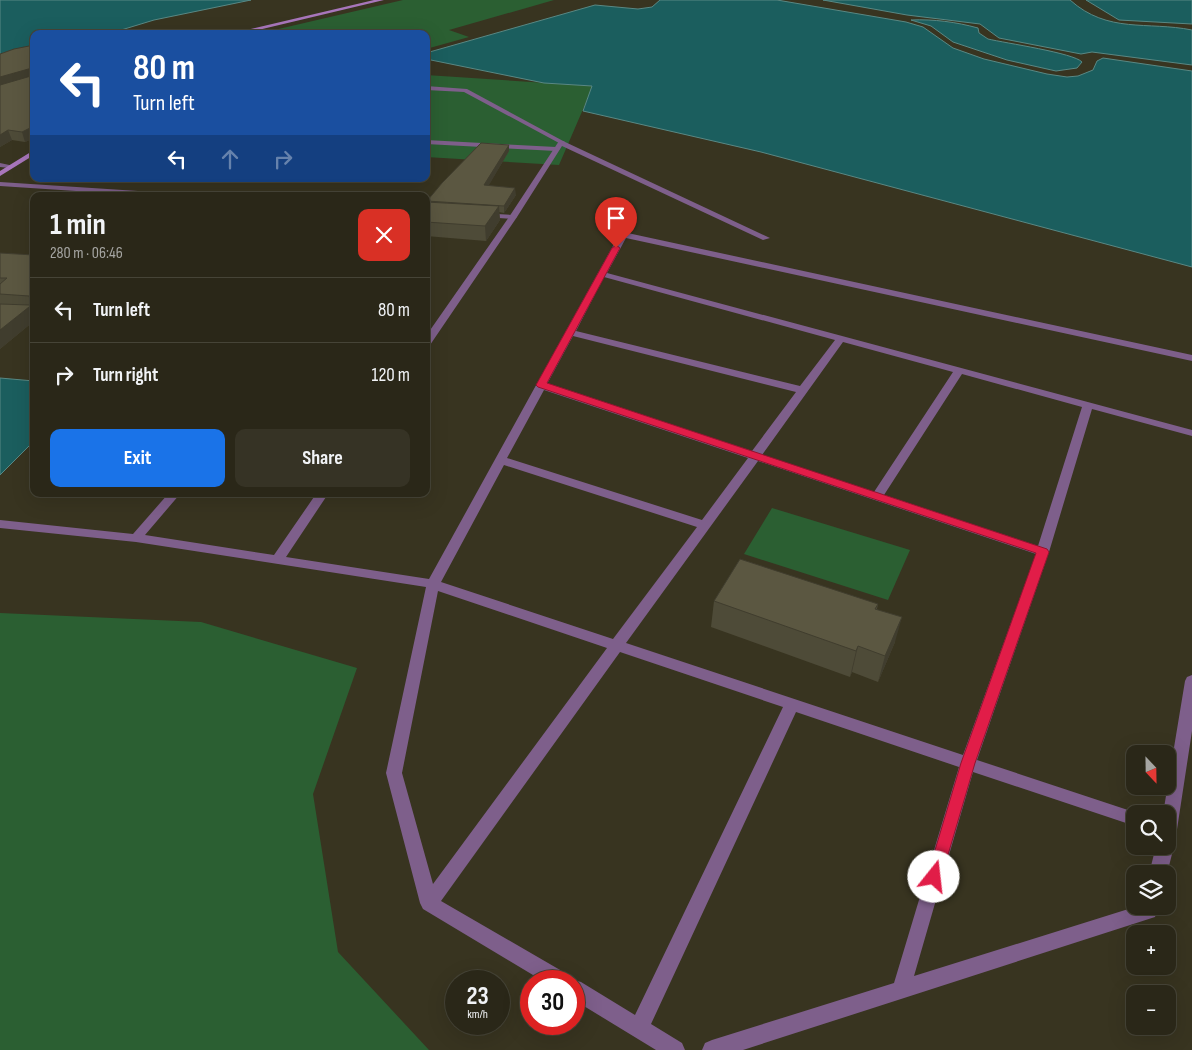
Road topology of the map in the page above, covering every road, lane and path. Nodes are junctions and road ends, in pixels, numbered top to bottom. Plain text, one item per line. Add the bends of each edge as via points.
1 (381, 0) edge
2 (248, 30) edge
3 (430, 90) edge
4 (430, 142) edge
5 (561, 142) junction
6 (556, 149) junction
7 (30, 154) edge
8 (0, 165) edge
9 (10, 166) junction
10 (0, 174) edge
11 (0, 184) edge
12 (123, 192) edge
13 (474, 215) edge
14 (513, 217) junction
15 (766, 238) dead end
16 (602, 274) junction
17 (570, 332) junction
18 (430, 337) edge
19 (841, 338) junction
20 (1192, 358) edge
21 (959, 370) junction
22 (541, 385) junction
23 (803, 390) junction
24 (1088, 405) junction
25 (1192, 433) edge
26 (755, 456) junction
27 (500, 460) junction
28 (877, 496) junction
29 (171, 497) edge
30 (320, 497) edge
31 (0, 524) edge
32 (705, 525) junction
33 (136, 538) junction
34 (1043, 552) junction
35 (278, 559) junction
36 (433, 584) junction
37 (618, 646) junction
38 (1192, 681) edge
39 (792, 704) junction
40 (968, 763) junction
41 (1172, 805) edge
42 (1126, 816) edge
43 (429, 903) junction
44 (1136, 915) edge
45 (542, 970) edge
46 (901, 990) junction
47 (585, 996) edge
48 (639, 1028) junction
49 (675, 1050) edge
50 (712, 1050) edge

1 - 2 main road
3 - 5 street via 465,90
4 - 6 street
5 - 6 street
5 - 15 street
6 - 14 street
7 - 9 main road
8 - 9 street
9 - 10 main road
11 - 12 street
13 - 14 street
14 - 18 street
16 - 17 street
16 - 19 street
16 - 20 street via 623,234
17 - 22 street
17 - 23 street
19 - 21 street
19 - 23 street
21 - 24 street
21 - 28 street
22 - 26 street
22 - 27 street
23 - 26 street
24 - 25 street
24 - 34 street
26 - 28 street
26 - 32 street
27 - 32 street
27 - 36 street
28 - 34 street
29 - 33 street
30 - 35 street
31 - 33 street
32 - 37 street
33 - 35 street
34 - 40 street
35 - 36 street
36 - 37 street
36 - 43 street via 394,773
37 - 39 street
37 - 43 street
38 - 41 street
39 - 40 street
39 - 48 street
40 - 42 street
40 - 46 street
43 - 45 street
44 - 46 street
46 - 50 street
47 - 48 street
48 - 49 street

